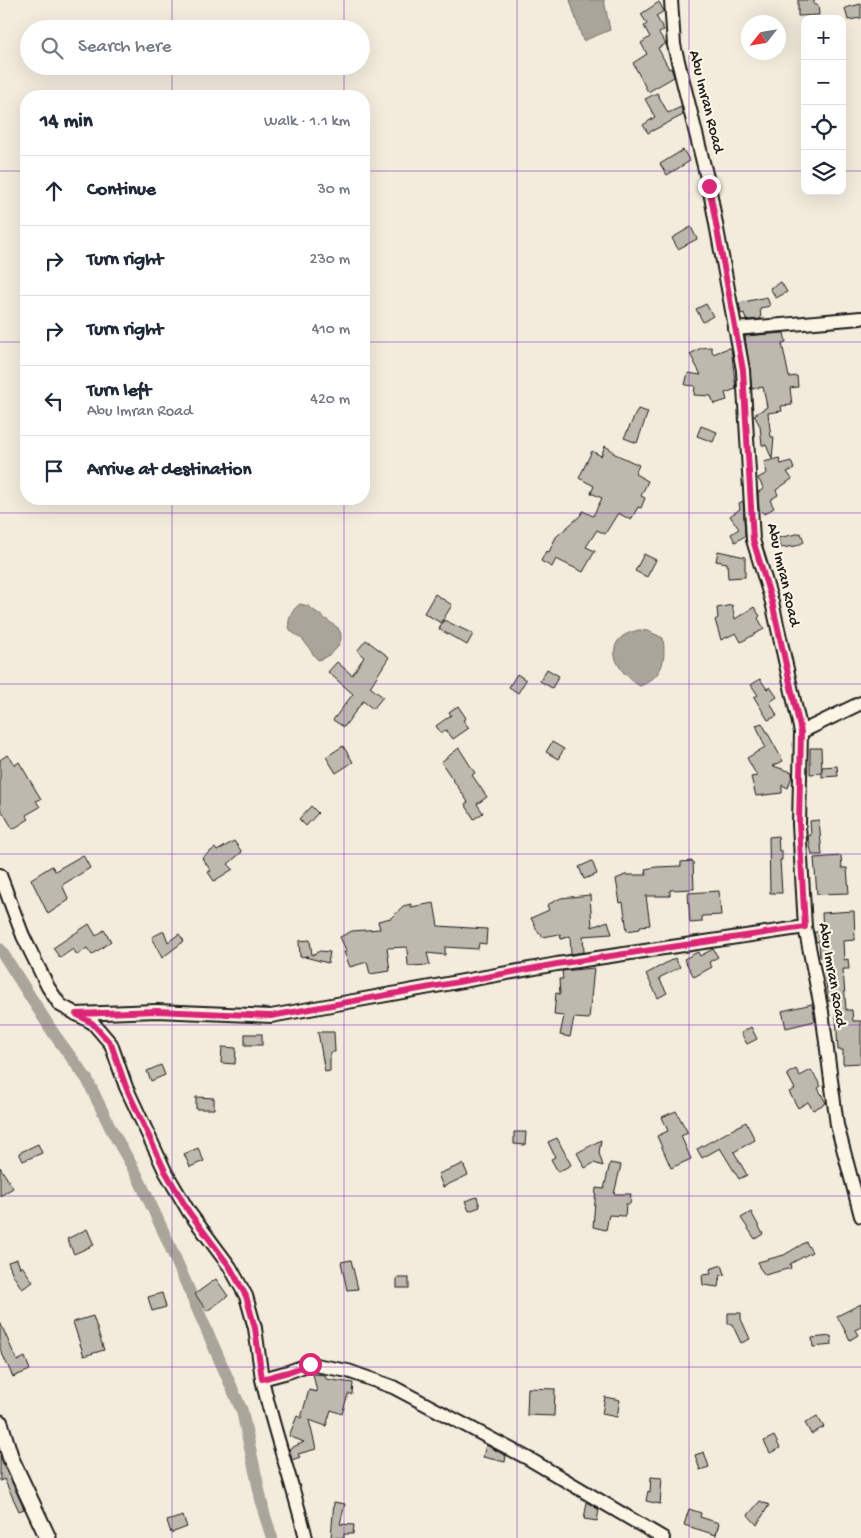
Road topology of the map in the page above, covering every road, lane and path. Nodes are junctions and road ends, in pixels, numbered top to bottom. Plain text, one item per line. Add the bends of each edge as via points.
1 (670, 0) edge
2 (861, 318) edge
3 (736, 329) junction
4 (861, 703) edge
5 (801, 732) junction
6 (0, 875) edge
7 (805, 927) junction
8 (76, 1014) junction
9 (861, 1216) edge
10 (262, 1379) junction
11 (0, 1423) edge
12 (48, 1538) edge
13 (306, 1538) edge
14 (663, 1538) edge

1 - 3 street, Abu Imran Road via 674,45 709,186
2 - 3 street
3 - 5 street, Abu Imran Road via 743,370 753,540 772,602
4 - 5 street
5 - 7 street, Abu Imran Road via 799,824
6 - 8 street via 23,936 48,987 60,1005
7 - 8 street via 557,964 271,1016 157,1011
7 - 9 street, Abu Imran Road via 822,1012 837,1124
8 - 10 street via 92,1023 111,1044 126,1087 165,1171 246,1296 255,1328
10 - 13 street
10 - 14 street via 310,1364 348,1371 393,1387 531,1460
11 - 12 street

